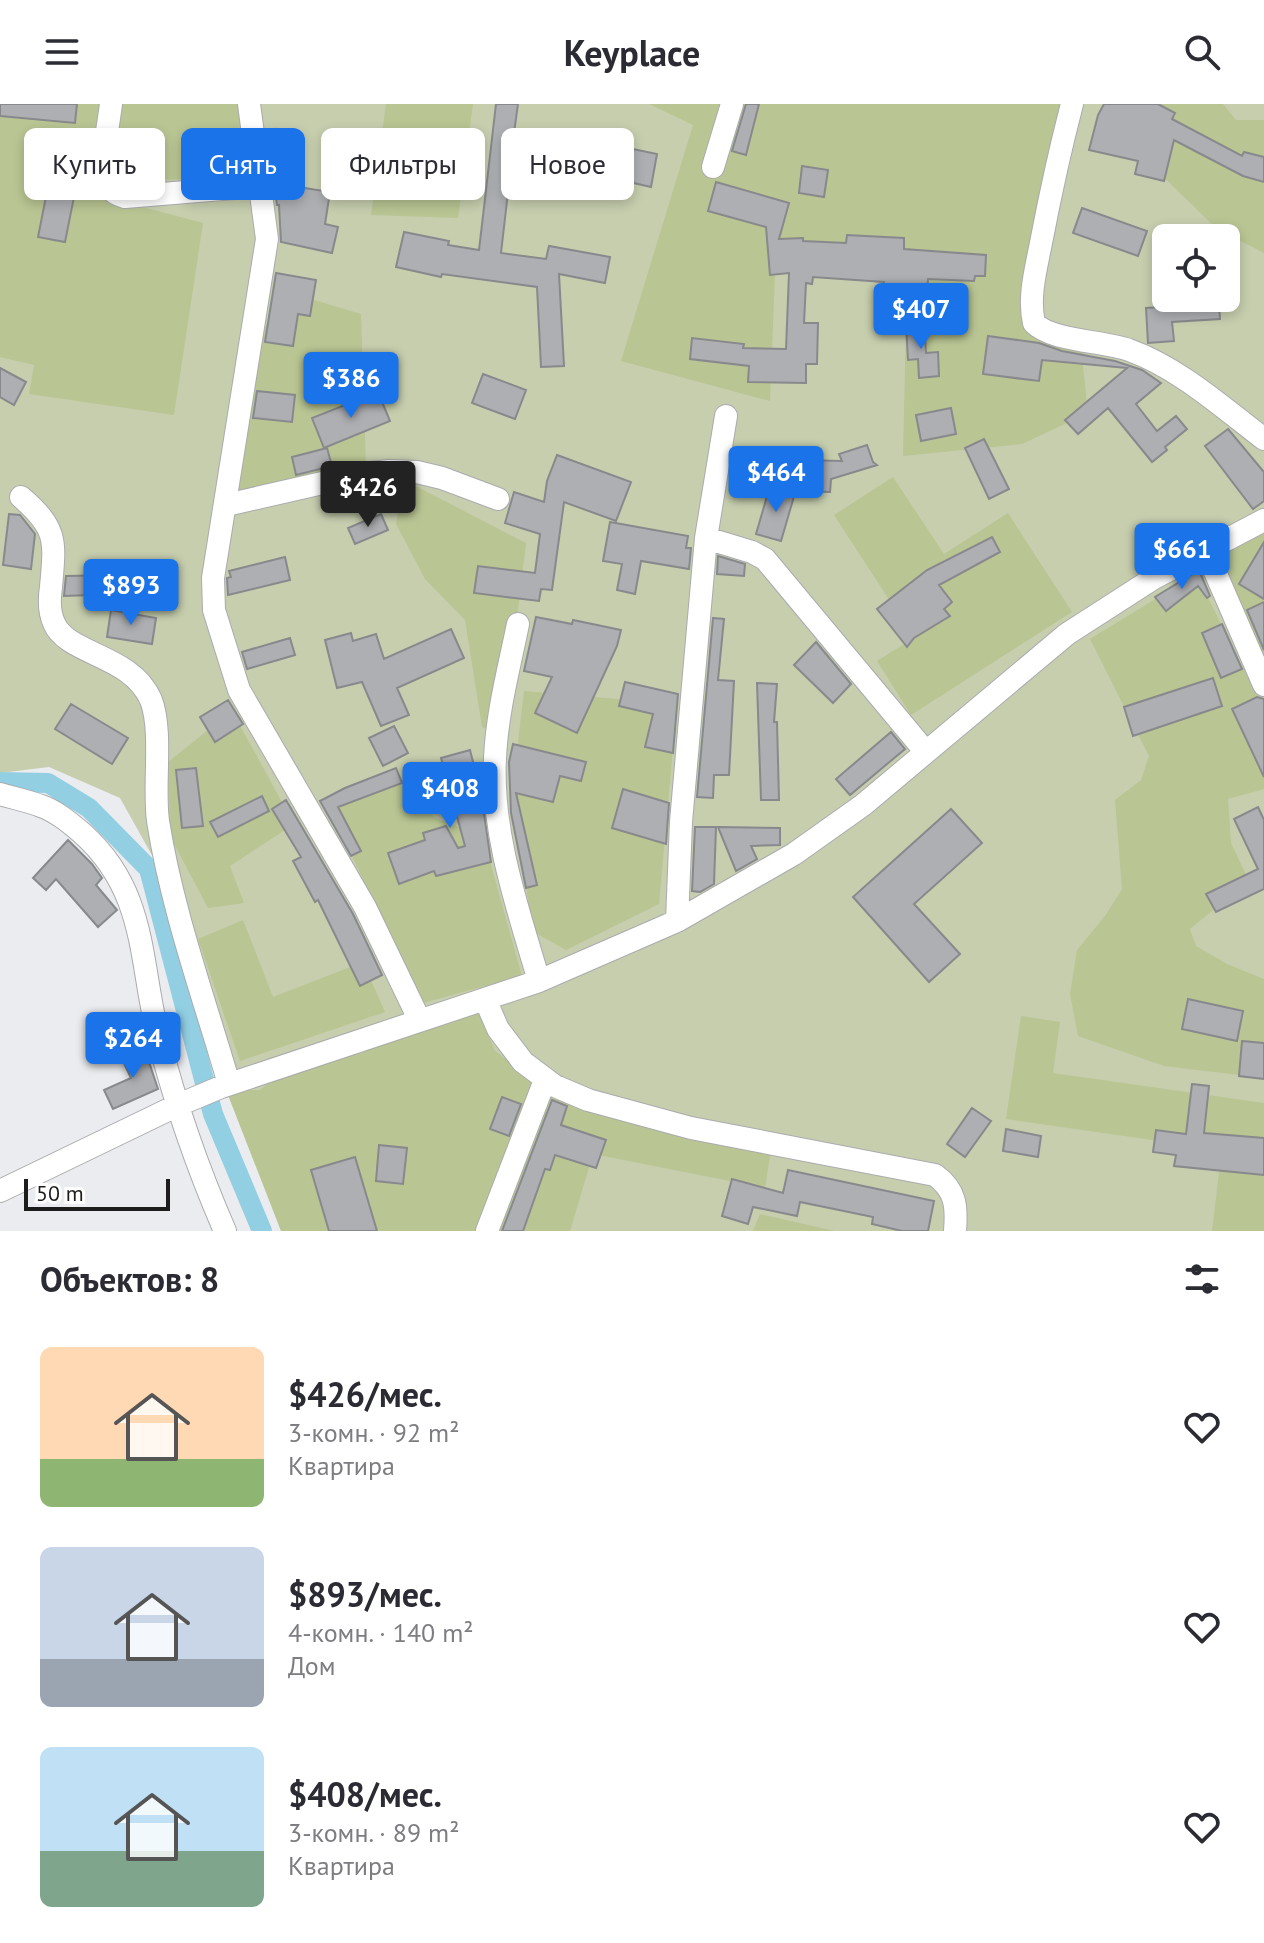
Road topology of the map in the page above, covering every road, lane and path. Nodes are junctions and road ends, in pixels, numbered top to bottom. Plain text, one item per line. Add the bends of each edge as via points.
1 (111, 104) edge
2 (249, 104) edge
3 (732, 104) edge
4 (1072, 104) edge
5 (252, 128) edge
6 (713, 167) dead end
7 (181, 192) edge
8 (262, 200) edge
9 (726, 416) dead end
10 (1264, 439) edge
11 (21, 497) dead end
12 (498, 499) dead end
13 (226, 505) junction
14 (1264, 520) edge
15 (706, 538) junction
16 (1206, 551) junction
17 (518, 624) dead end
18 (1264, 685) edge
19 (925, 751) junction
20 (0, 794) edge
21 (677, 921) junction
22 (539, 981) junction
23 (485, 999) junction
24 (419, 1019) junction
25 (545, 1080) junction
26 (225, 1086) junction
27 (180, 1104) junction
28 (0, 1191) edge
29 (225, 1231) edge
30 (487, 1231) edge
31 (955, 1231) edge

1 - 7 street via 107,185 125,197
2 - 5 street
3 - 6 street
4 - 10 street via 1036,269 1034,323 1044,331 1134,351 1198,388
8 - 13 street via 266,248
9 - 15 street
11 - 26 street via 51,534 50,610 57,630 122,666 150,698 161,837
12 - 13 street via 402,470
13 - 24 street via 213,597 233,676 365,907
14 - 16 street
15 - 19 street via 765,559
15 - 21 street
16 - 18 street
16 - 19 street via 1067,634
17 - 22 street via 497,739 496,800
19 - 21 street via 863,805 794,854
20 - 27 street via 54,812 101,850 120,877 139,926 154,1022
21 - 22 street
22 - 23 street
23 - 24 street
23 - 25 street via 509,1046
24 - 26 street
25 - 30 street
25 - 31 street via 588,1100 691,1128 935,1175 952,1192
26 - 27 street
27 - 28 street
27 - 29 street

